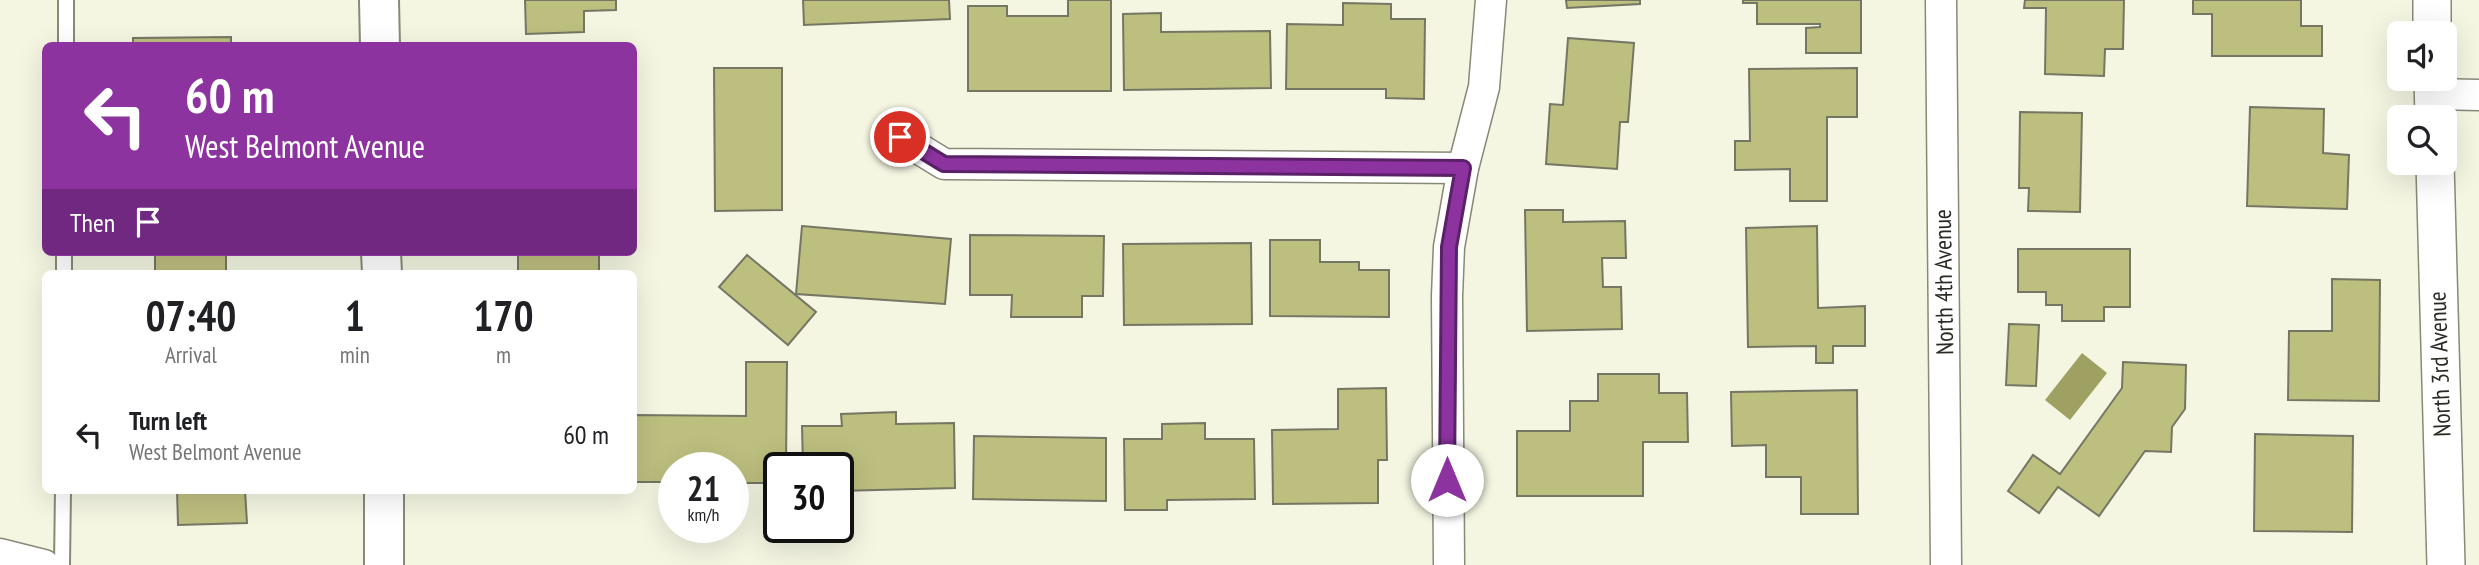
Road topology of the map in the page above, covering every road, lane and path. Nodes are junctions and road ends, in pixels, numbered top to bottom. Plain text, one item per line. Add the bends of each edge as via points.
1 (66, 0) edge
2 (379, 0) edge
3 (1491, 0) edge
4 (1941, 0) edge
5 (2432, 0) edge
6 (2432, 21) edge
7 (65, 42) edge
8 (380, 42) edge
9 (2479, 94) edge
10 (2433, 97) edge
11 (900, 137) dead end
12 (1463, 168) junction
13 (2435, 175) edge
14 (63, 494) edge
15 (384, 494) edge
16 (0, 554) edge
17 (44, 565) edge
18 (62, 565) edge
19 (384, 565) edge
20 (1449, 565) edge
21 (1946, 565) edge
22 (2446, 565) edge

1 - 7 lane
2 - 8 main road
3 - 12 street via 1484,87
4 - 21 street, North 4th Avenue
5 - 6 street
9 - 10 street
11 - 12 street via 944,164
12 - 20 street via 1449,247 1447,296
13 - 22 street, North 3rd Avenue
14 - 18 lane
15 - 19 main road
16 - 17 street

